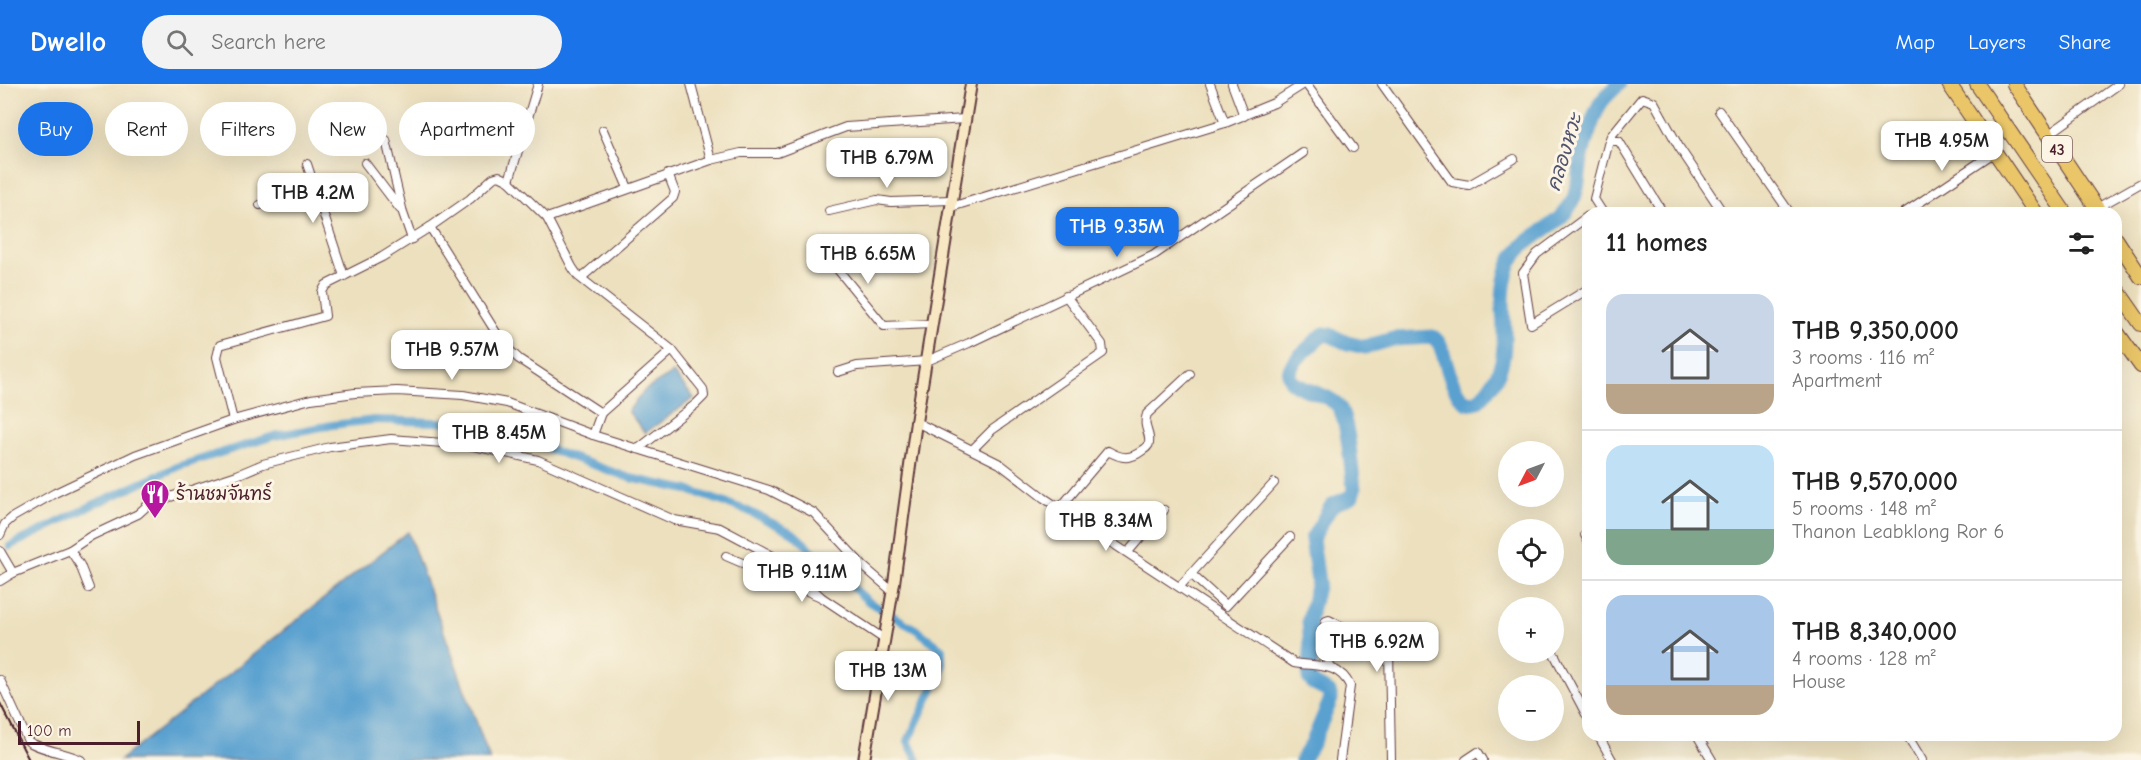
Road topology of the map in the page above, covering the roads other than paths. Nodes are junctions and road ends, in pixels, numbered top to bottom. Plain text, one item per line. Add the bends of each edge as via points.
1 (538, 84) edge
2 (691, 84) edge
3 (971, 84) edge
4 (1210, 84) edge
5 (1232, 84) edge
6 (1305, 84) edge
7 (1383, 84) edge
8 (1949, 84) edge
9 (1977, 84) edge
10 (2014, 84) edge
11 (2119, 84) edge
12 (1719, 111) dead end
13 (1244, 116) junction
14 (965, 118) junction
15 (1225, 123) junction
16 (603, 130) dead end
17 (2048, 135) junction
18 (1610, 141) junction
19 (387, 144) edge
20 (1353, 148) dead end
21 (1995, 152) junction
22 (1303, 153) dead end
23 (1514, 159) dead end
24 (711, 160) junction
25 (365, 163) dead end
26 (307, 164) dead end
27 (668, 174) junction
28 (509, 181) junction
29 (2141, 183) edge
30 (314, 188) junction
31 (628, 188) junction
32 (951, 203) junction
33 (260, 206) dead end
34 (1597, 207) edge
35 (1659, 207) edge
36 (1720, 207) edge
37 (1786, 207) edge
38 (1913, 207) edge
39 (2032, 207) edge
40 (2061, 207) edge
41 (2096, 207) edge
42 (2103, 207) edge
43 (829, 211) dead end
44 (403, 213) junction
45 (547, 218) junction
46 (1582, 221) edge
47 (430, 227) junction
48 (412, 239) junction
49 (2122, 248) edge
50 (812, 250) dead end
51 (344, 276) junction
52 (2141, 277) edge
53 (581, 278) junction
54 (1582, 293) edge
55 (1066, 296) junction
56 (2122, 297) edge
57 (932, 324) junction
58 (2141, 324) edge
59 (2122, 339) edge
60 (672, 350) junction
61 (927, 361) junction
62 (2141, 366) edge
63 (838, 372) dead end
64 (1190, 374) dead end
65 (601, 413) junction
66 (233, 420) junction
67 (916, 422) junction
68 (593, 435) junction
69 (639, 449) junction
70 (973, 449) junction
71 (1274, 483) dead end
72 (1060, 508) junction
73 (1164, 510) dead end
74 (0, 535) edge
75 (1290, 537) dead end
76 (70, 550) junction
77 (0, 551) edge
78 (1128, 552) junction
79 (726, 556) dead end
80 (13, 573) junction
81 (1191, 574) junction
82 (0, 581) edge
83 (1180, 586) junction
84 (89, 588) dead end
85 (892, 591) junction
86 (821, 597) junction
87 (884, 639) junction
88 (1559, 663) edge
89 (1328, 667) junction
90 (0, 680) edge
91 (1582, 707) edge
92 (1601, 741) edge
93 (1701, 741) edge
94 (1911, 741) edge
95 (81, 760) edge
96 (864, 760) edge
97 (1340, 760) edge
98 (1391, 760) edge
99 (1466, 760) edge
100 (1483, 760) edge
101 (1612, 760) edge
102 (1712, 760) edge
103 (1922, 760) edge

1 - 28 street
2 - 24 street
3 - 14 street
4 - 15 street
5 - 13 street
6 - 13 street
6 - 20 street
7 - 23 street via 1452,182 1469,185
8 - 21 highway
9 - 40 highway, 43
10 - 17 highway, 43
11 - 17 street
12 - 37 street
13 - 15 street
14 - 24 street via 846,127 777,153 741,153
14 - 32 street
15 - 32 street
16 - 31 street
17 - 41 highway, 43
18 - 34 street via 1594,199
18 - 35 street via 1619,141
18 - 36 street via 1642,98 1654,102
19 - 44 street
21 - 38 street
21 - 39 highway
22 - 55 street via 1154,255
24 - 27 street
25 - 44 street
26 - 30 street
27 - 31 street
27 - 53 street via 673,198
28 - 45 street
28 - 47 street via 499,176 493,178
29 - 42 street
30 - 33 street
30 - 51 street
31 - 45 street
32 - 43 street via 877,200
32 - 57 street
44 - 48 street
45 - 53 street via 573,270
46 - 54 street via 1538,254 1523,273 1531,324
47 - 48 street
47 - 65 street via 507,348
48 - 51 street
49 - 52 highway
50 - 57 street via 826,255 884,326
51 - 66 street via 322,290 325,316 220,345 217,357
53 - 60 street
55 - 61 street
55 - 70 street via 1102,344 1103,353 992,430
56 - 58 highway
57 - 61 street
59 - 62 highway
60 - 65 street
60 - 69 street via 703,389 704,396
61 - 63 street via 857,366
61 - 67 street
64 - 72 street via 1147,414 1147,447 1128,458 1108,451
65 - 68 street
66 - 68 street via 311,399 418,392 475,396 507,403
66 - 74 street via 135,455 55,493 16,514
67 - 70 street
67 - 85 street
68 - 69 street
69 - 85 street via 770,490 814,513
70 - 72 street
71 - 81 street
72 - 78 street
73 - 78 street
75 - 81 street via 1226,606
76 - 80 street
76 - 84 street
76 - 86 street via 138,514 149,504 263,464 330,447 413,440 469,445 538,460 674,520 720,528 784,562
77 - 80 street
78 - 83 street
79 - 86 street
80 - 82 street
81 - 83 street
83 - 89 street via 1294,663
85 - 87 street
86 - 87 street
87 - 96 street
88 - 91 street
89 - 97 street via 1346,676 1350,686
89 - 98 street via 1324,628 1329,620 1389,649
90 - 95 street via 28,741
92 - 101 street
93 - 102 street
94 - 103 street
99 - 100 street via 1478,752

